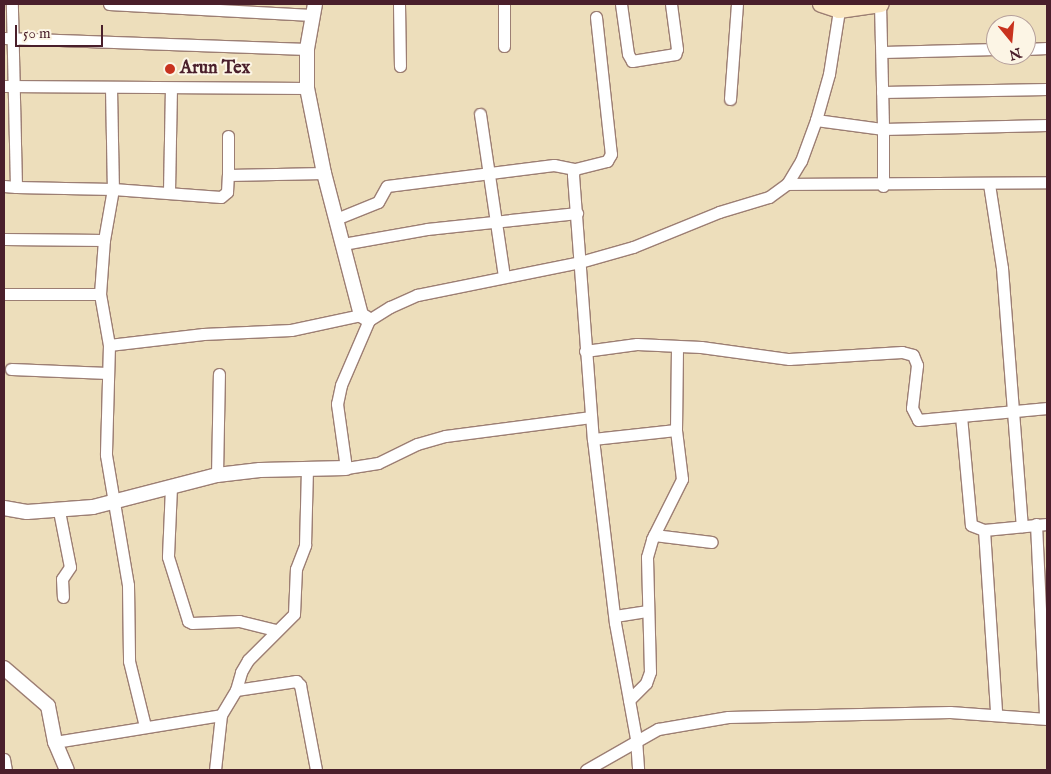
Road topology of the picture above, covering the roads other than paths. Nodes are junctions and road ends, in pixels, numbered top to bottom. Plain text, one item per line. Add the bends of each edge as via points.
1 (12, 4) edge
2 (109, 4) edge
3 (399, 4) edge
4 (504, 4) edge
5 (621, 4) edge
6 (671, 4) edge
7 (736, 4) edge
8 (821, 4) edge
9 (881, 4) edge
10 (313, 9) edge
11 (839, 10) junction
12 (596, 17) dead end
13 (8, 39) edge
14 (504, 46) dead end
15 (307, 49) junction
16 (986, 49) edge
17 (883, 52) junction
18 (400, 66) dead end
19 (9, 86) edge
20 (111, 88) junction
21 (171, 88) junction
22 (307, 88) junction
23 (1047, 89) edge
24 (882, 92) junction
25 (730, 99) dead end
26 (480, 114) dead end
27 (816, 120) junction
28 (1047, 125) edge
29 (883, 129) junction
30 (9, 133) edge
31 (228, 136) dead end
32 (574, 169) junction
33 (324, 173) junction
34 (487, 173) junction
35 (228, 175) junction
36 (1047, 182) edge
37 (787, 184) junction
38 (988, 184) junction
39 (4, 186) edge
40 (883, 186) junction
41 (16, 187) junction
42 (113, 189) junction
43 (169, 190) junction
44 (577, 214) junction
45 (336, 219) junction
46 (495, 221) junction
47 (4, 239) edge
48 (104, 240) junction
49 (344, 244) junction
50 (580, 262) junction
51 (504, 276) junction
52 (4, 294) edge
53 (100, 294) junction
54 (365, 318) junction
55 (109, 344) junction
56 (677, 346) junction
57 (585, 351) junction
58 (11, 369) dead end
59 (108, 372) junction
60 (219, 374) dead end
61 (1047, 408) edge
62 (1014, 410) junction
63 (961, 416) junction
64 (591, 417) junction
65 (676, 430) junction
66 (593, 439) junction
67 (307, 468) junction
68 (346, 468) junction
69 (216, 475) junction
70 (171, 487) junction
71 (112, 501) junction
72 (4, 508) edge
73 (59, 511) junction
74 (1042, 524) edge
75 (1022, 526) junction
76 (984, 530) junction
77 (654, 534) junction
78 (712, 542) dead end
79 (63, 597) dead end
80 (648, 610) junction
81 (614, 616) junction
82 (276, 630) junction
83 (4, 668) edge
84 (236, 690) junction
85 (629, 700) junction
86 (996, 713) junction
87 (221, 715) junction
88 (1046, 719) edge
89 (145, 726) junction
90 (636, 739) junction
91 (55, 742) junction
92 (4, 759) edge
93 (6, 770) edge
94 (67, 770) edge
95 (215, 770) edge
96 (316, 770) edge
97 (586, 770) edge
98 (638, 770) edge

1 - 13 street
2 - 10 street
3 - 18 street
4 - 14 street
5 - 6 street via 628,54 632,60 675,54
7 - 25 street
8 - 11 main road
9 - 11 main road
9 - 17 street
10 - 15 street
11 - 27 street via 829,74
12 - 32 street via 612,154 607,161
13 - 15 street
13 - 19 street
15 - 22 street
16 - 17 street
17 - 24 street
19 - 20 street
19 - 30 street
20 - 21 street
20 - 42 street
21 - 22 street
21 - 43 street
22 - 33 street
23 - 24 street
24 - 29 street
26 - 34 street
27 - 29 street
27 - 37 street via 801,161
28 - 29 street
29 - 40 street
30 - 41 street
31 - 35 street
32 - 34 street via 554,165
32 - 44 street
33 - 35 street
33 - 45 street
34 - 45 street via 386,186 378,202
34 - 46 street
35 - 43 street via 227,192 220,196
36 - 38 street
37 - 40 street
37 - 50 street via 769,197 719,212 633,247
38 - 40 street
38 - 62 street via 1002,268
39 - 41 street
41 - 42 street
42 - 43 street
42 - 48 street
44 - 46 street
44 - 50 street
45 - 49 street
46 - 49 street
46 - 51 street
47 - 48 street
48 - 53 street
49 - 54 street
50 - 51 street
50 - 57 street
51 - 54 street via 417,295
52 - 53 street
53 - 55 street
54 - 55 street via 291,330 203,334
54 - 68 street via 337,404
55 - 59 street
56 - 57 street via 637,344
56 - 63 street via 789,359 902,352 913,355 917,365 912,408 918,420
56 - 65 street
57 - 64 street
58 - 59 street
59 - 71 street via 106,455
60 - 69 street
61 - 62 street
62 - 63 street
62 - 75 street
63 - 76 street via 969,519 974,529
64 - 66 street
64 - 68 street via 445,436 417,444 378,463
65 - 66 street
65 - 77 street via 682,480
66 - 81 street
67 - 68 street
67 - 69 street
67 - 82 street via 306,545 296,569 294,614 288,624
69 - 70 street
70 - 71 street
70 - 82 street via 168,557 188,621 192,624 239,621
71 - 73 street
71 - 89 street via 128,585 129,661
72 - 73 street via 27,512
73 - 79 street via 70,567 62,579
74 - 75 street
74 - 88 street
75 - 76 street
76 - 86 street
77 - 78 street
77 - 80 street via 646,557
80 - 81 street
80 - 85 street via 650,672 646,683
81 - 85 street
82 - 84 street via 248,660
83 - 91 street via 44,698
84 - 87 street
84 - 96 street via 296,681 300,685
85 - 90 street
86 - 88 street
86 - 90 street via 728,717 677,724
87 - 89 street
87 - 95 street
89 - 91 street
90 - 97 street
90 - 98 street
91 - 94 street
92 - 93 street

